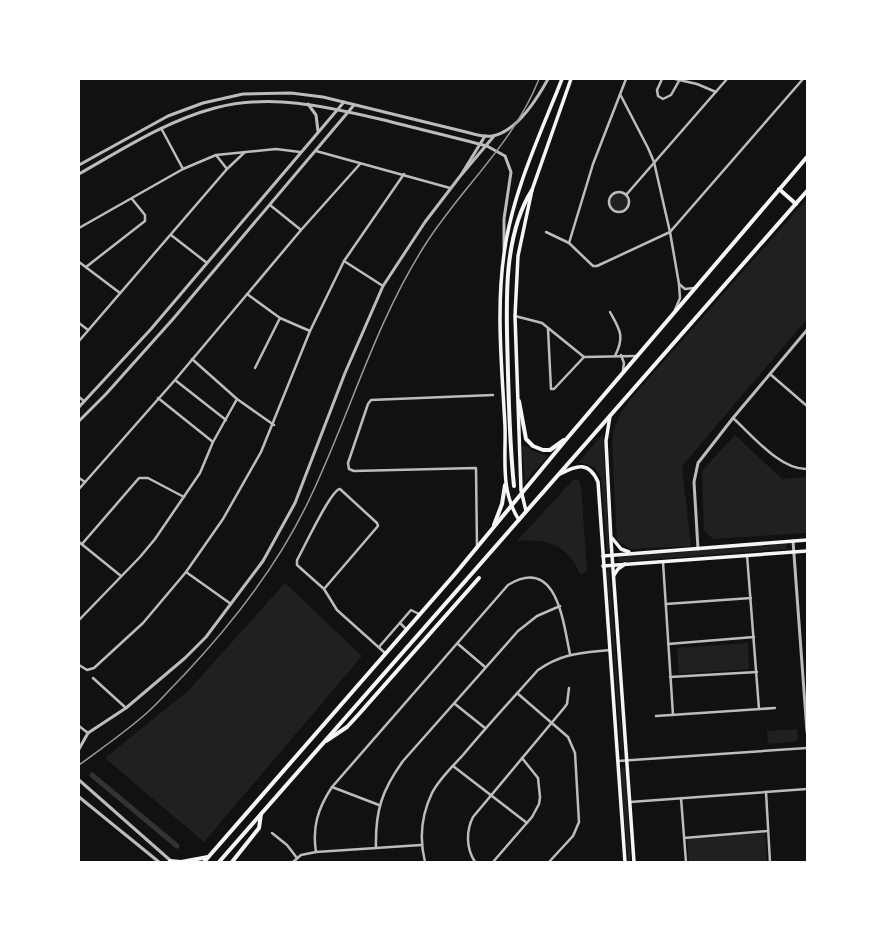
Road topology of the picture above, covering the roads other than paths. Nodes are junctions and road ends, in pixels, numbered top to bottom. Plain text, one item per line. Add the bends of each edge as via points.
1 (548, 79) edge
2 (562, 79) edge
3 (571, 79) edge
4 (626, 79) edge
5 (662, 79) edge
6 (675, 79) edge
7 (727, 79) edge
8 (803, 79) edge
9 (679, 81) junction
10 (716, 92) junction
11 (620, 94) junction
12 (344, 102) junction
13 (308, 104) junction
14 (354, 105) junction
15 (337, 110) junction
16 (348, 112) junction
17 (161, 128) junction
18 (318, 131) junction
19 (485, 136) junction
20 (494, 136) junction
21 (480, 144) junction
22 (487, 146) junction
23 (316, 151) junction
24 (245, 152) junction
25 (300, 152) junction
26 (216, 155) junction
27 (807, 157) edge
28 (654, 162) junction
29 (360, 164) junction
30 (79, 165) edge
31 (183, 169) junction
32 (227, 169) junction
33 (79, 174) edge
34 (404, 174) junction
35 (461, 175) junction
36 (450, 188) junction
37 (779, 189) junction
38 (532, 190) junction
39 (807, 191) edge
40 (626, 194) junction
41 (132, 199) junction
42 (796, 204) junction
43 (270, 205) junction
44 (79, 228) edge
45 (301, 230) junction
46 (546, 232) dead end
47 (670, 232) junction
48 (171, 235) junction
49 (569, 243) junction
50 (504, 254) junction
51 (344, 261) junction
52 (79, 262) edge
53 (208, 263) junction
54 (86, 267) junction
55 (679, 284) junction
56 (383, 286) junction
57 (696, 287) junction
58 (120, 293) junction
59 (247, 294) junction
60 (610, 312) dead end
61 (674, 313) junction
62 (515, 316) junction
63 (280, 318) junction
64 (79, 324) edge
65 (548, 328) junction
66 (151, 329) junction
67 (88, 330) junction
68 (807, 330) edge
69 (310, 331) junction
70 (158, 335) junction
71 (79, 341) edge
72 (620, 355) junction
73 (615, 356) junction
74 (637, 356) junction
75 (584, 358) junction
76 (192, 360) junction
77 (255, 368) dead end
78 (770, 374) junction
79 (621, 375) junction
80 (175, 380) junction
81 (493, 395) dead end
82 (79, 397) edge
83 (158, 398) junction
84 (237, 399) junction
85 (84, 401) junction
86 (519, 401) junction
87 (807, 406) edge
88 (79, 407) edge
89 (612, 412) junction
90 (733, 418) junction
91 (226, 420) junction
92 (79, 421) edge
93 (274, 424) junction
94 (569, 436) junction
95 (213, 442) junction
96 (807, 469) edge
97 (556, 476) junction
98 (79, 478) edge
99 (85, 482) junction
100 (506, 485) junction
101 (514, 486) dead end
102 (79, 489) edge
103 (522, 494) junction
104 (184, 497) junction
105 (511, 506) junction
106 (526, 511) junction
107 (519, 520) junction
108 (492, 530) junction
109 (611, 537) junction
110 (807, 540) edge
111 (793, 541) junction
112 (80, 543) edge
113 (477, 547) junction
114 (698, 549) junction
115 (807, 551) edge
116 (794, 552) junction
117 (634, 553) junction
118 (612, 555) junction
119 (747, 555) junction
120 (603, 556) junction
121 (663, 561) junction
122 (626, 564) junction
123 (613, 565) junction
124 (603, 566) junction
125 (186, 572) junction
126 (121, 576) junction
127 (614, 576) junction
128 (479, 578) dead end
129 (324, 589) junction
130 (751, 598) junction
131 (232, 604) junction
132 (666, 604) junction
133 (560, 606) junction
134 (419, 614) junction
135 (79, 620) edge
136 (400, 623) junction
137 (406, 629) junction
138 (754, 637) junction
139 (458, 644) junction
140 (668, 644) junction
141 (379, 647) junction
142 (609, 650) junction
143 (385, 653) junction
144 (570, 654) junction
145 (79, 665) edge
146 (485, 667) junction
147 (756, 672) junction
148 (670, 677) junction
149 (93, 678) dead end
150 (568, 688) dead end
151 (517, 693) junction
152 (455, 704) junction
153 (126, 708) junction
154 (775, 708) dead end
155 (759, 709) junction
156 (673, 715) junction
157 (656, 716) dead end
158 (553, 723) junction
159 (79, 726) edge
160 (485, 728) junction
161 (807, 732) edge
162 (88, 733) junction
163 (323, 743) junction
164 (79, 748) edge
165 (807, 748) edge
166 (522, 758) junction
167 (626, 761) junction
168 (617, 762) junction
169 (453, 766) junction
170 (79, 780) edge
171 (332, 787) junction
172 (807, 789) edge
173 (766, 792) junction
174 (491, 794) junction
175 (79, 797) edge
176 (681, 798) junction
177 (629, 802) junction
178 (379, 805) junction
179 (262, 814) junction
180 (527, 823) junction
181 (768, 831) junction
182 (272, 833) dead end
183 (684, 838) junction
184 (421, 845) junction
185 (376, 848) junction
186 (316, 852) junction
187 (209, 857) junction
188 (297, 858) junction
189 (171, 861) edge
190 (159, 862) edge
191 (204, 862) edge
192 (219, 862) edge
193 (232, 862) edge
194 (293, 862) edge
195 (425, 862) edge
196 (475, 862) edge
197 (493, 862) edge
198 (549, 862) edge
199 (625, 862) edge
200 (634, 862) edge
201 (686, 862) edge
202 (770, 862) edge

1 - 20 street via 525,114
2 - 50 main road via 513,210
3 - 38 main road
4 - 11 street
5 - 9 street via 657,90 658,96 663,99 672,95
6 - 9 street
7 - 10 street
8 - 47 street
9 - 10 street via 697,84
10 - 28 street
11 - 28 street
11 - 49 street via 593,164
12 - 14 street
12 - 15 street
12 - 30 street via 290,93 243,94 219,99 168,116
13 - 15 street
13 - 17 street via 278,101 232,104 202,112
13 - 18 street via 316,115
14 - 16 street
14 - 19 street
15 - 16 street
15 - 18 street
16 - 21 street
16 - 23 street
17 - 31 street
17 - 33 street
18 - 25 street
19 - 20 street
19 - 21 street
20 - 22 street
21 - 22 street
21 - 35 street
22 - 35 street
22 - 50 street via 506,156 510,167
23 - 29 street
23 - 43 street
24 - 25 street via 276,149
24 - 26 street
24 - 32 street
25 - 53 street
26 - 31 street
26 - 32 street
27 - 37 highway
28 - 40 street
28 - 47 street
29 - 34 street
29 - 45 street
31 - 41 street
32 - 48 street
34 - 36 street
34 - 51 street
35 - 36 street
36 - 56 street
37 - 42 highway
37 - 57 highway
38 - 62 main road via 518,256
38 - 101 highway via 521,211 508,283 509,396
39 - 42 highway
40 - 40 street via 613,193 609,199 611,209 620,212 626,210 629,200
41 - 44 street
41 - 54 street via 145,215 145,220
42 - 89 highway
43 - 45 street
43 - 70 street
45 - 59 street
46 - 49 street
47 - 49 street via 597,266
47 - 55 street
48 - 53 street
48 - 58 street
50 - 100 main road via 500,324
51 - 56 street
51 - 69 street
52 - 54 street
53 - 66 street
54 - 58 street
55 - 57 street via 689,290
55 - 61 street via 680,298
56 - 131 street via 345,373 295,503 263,560
57 - 61 highway
58 - 67 street
59 - 63 street
59 - 76 street
60 - 73 street via 622,336
61 - 74 highway
62 - 65 street via 536,321
62 - 86 main road
63 - 69 street
63 - 77 street
64 - 67 street
65 - 75 street
65 - 75 street via 551,389
66 - 70 street
66 - 85 street
67 - 71 street
68 - 78 street
69 - 93 street
70 - 92 street
72 - 73 street
72 - 74 street
72 - 79 street via 624,368
73 - 75 street
74 - 79 highway
76 - 80 street
76 - 84 street
78 - 87 street
78 - 90 street
79 - 94 highway
80 - 83 street
80 - 91 street
81 - 113 street via 371,400 348,463 349,468 354,471 476,468
82 - 85 street
83 - 95 street
83 - 99 street
84 - 91 street
84 - 93 street
85 - 88 street
86 - 94 highway via 526,439 535,448 550,450
86 - 103 main road
89 - 97 highway
89 - 109 main road via 606,441
90 - 96 street via 782,462 793,468
90 - 114 street via 696,468 694,482
91 - 95 street
93 - 125 street via 244,485
94 - 103 highway
95 - 104 street via 200,473
97 - 106 highway
97 - 120 main road via 578,466 587,468 594,474 598,482
98 - 99 street
99 - 102 street
100 - 105 main road
100 - 108 highway
103 - 105 highway
103 - 106 main road
104 - 112 street via 148,478 139,478
104 - 126 street via 155,539
105 - 107 main road
105 - 108 highway
106 - 107 highway
107 - 163 highway
108 - 113 highway
109 - 117 main road via 620,549
109 - 118 main road
110 - 111 main road
111 - 114 main road
111 - 116 street
112 - 126 street
113 - 134 highway
114 - 117 main road
115 - 116 main road
116 - 119 main road
116 - 161 street
117 - 118 main road
118 - 120 main road
118 - 123 main road
119 - 121 main road
119 - 130 street
120 - 124 main road
121 - 122 main road
121 - 132 street
122 - 123 main road
122 - 127 main road via 618,569
123 - 124 main road
123 - 127 main road
124 - 142 main road
125 - 131 street
125 - 145 street via 143,623 94,668 87,670
126 - 135 street
127 - 167 main road
128 - 163 highway via 351,722
129 - 129 street via 299,567 297,560 334,492 340,489 378,526
129 - 141 street via 337,610
130 - 132 street
130 - 138 street
131 - 153 street via 206,637 185,658
132 - 140 street
133 - 139 street via 554,592 541,581 524,578 516,580 508,585
133 - 144 street
133 - 146 street via 527,623
134 - 136 street via 412,610
134 - 137 highway
136 - 137 street
136 - 141 street
137 - 143 highway
138 - 140 street
138 - 147 street
139 - 146 street
139 - 171 street
140 - 148 street
141 - 143 street
142 - 144 street
142 - 168 main road
143 - 187 highway
144 - 151 street via 559,657 538,670
146 - 152 street
147 - 148 street
147 - 155 street
148 - 156 street
149 - 153 street
150 - 158 street via 567,704
151 - 158 street
151 - 160 street
152 - 160 street
152 - 178 street via 403,761 392,776
153 - 162 street
154 - 155 street
155 - 156 street
156 - 157 street
158 - 166 street
158 - 198 street via 568,737 573,747 579,822 573,836
159 - 162 street
160 - 169 street
162 - 164 street
163 - 179 highway
165 - 167 street
166 - 174 street
166 - 180 street via 536,773 540,784 539,804
167 - 168 street
167 - 177 main road
168 - 199 main road
169 - 174 street
169 - 184 street via 441,780 428,804 422,825
170 - 189 street
171 - 178 street
171 - 186 street via 319,810 316,822
172 - 173 street
173 - 176 street
173 - 181 street
174 - 180 street
174 - 196 street via 470,824 469,850
175 - 190 street
176 - 177 street
176 - 183 street
177 - 200 main road
178 - 185 street
179 - 192 highway
179 - 193 highway via 259,828
180 - 197 street
181 - 183 street
181 - 202 street
182 - 188 street via 287,845
183 - 201 street
184 - 185 street
184 - 195 street
185 - 186 street
186 - 188 street
187 - 189 highway
187 - 191 highway
188 - 194 street

